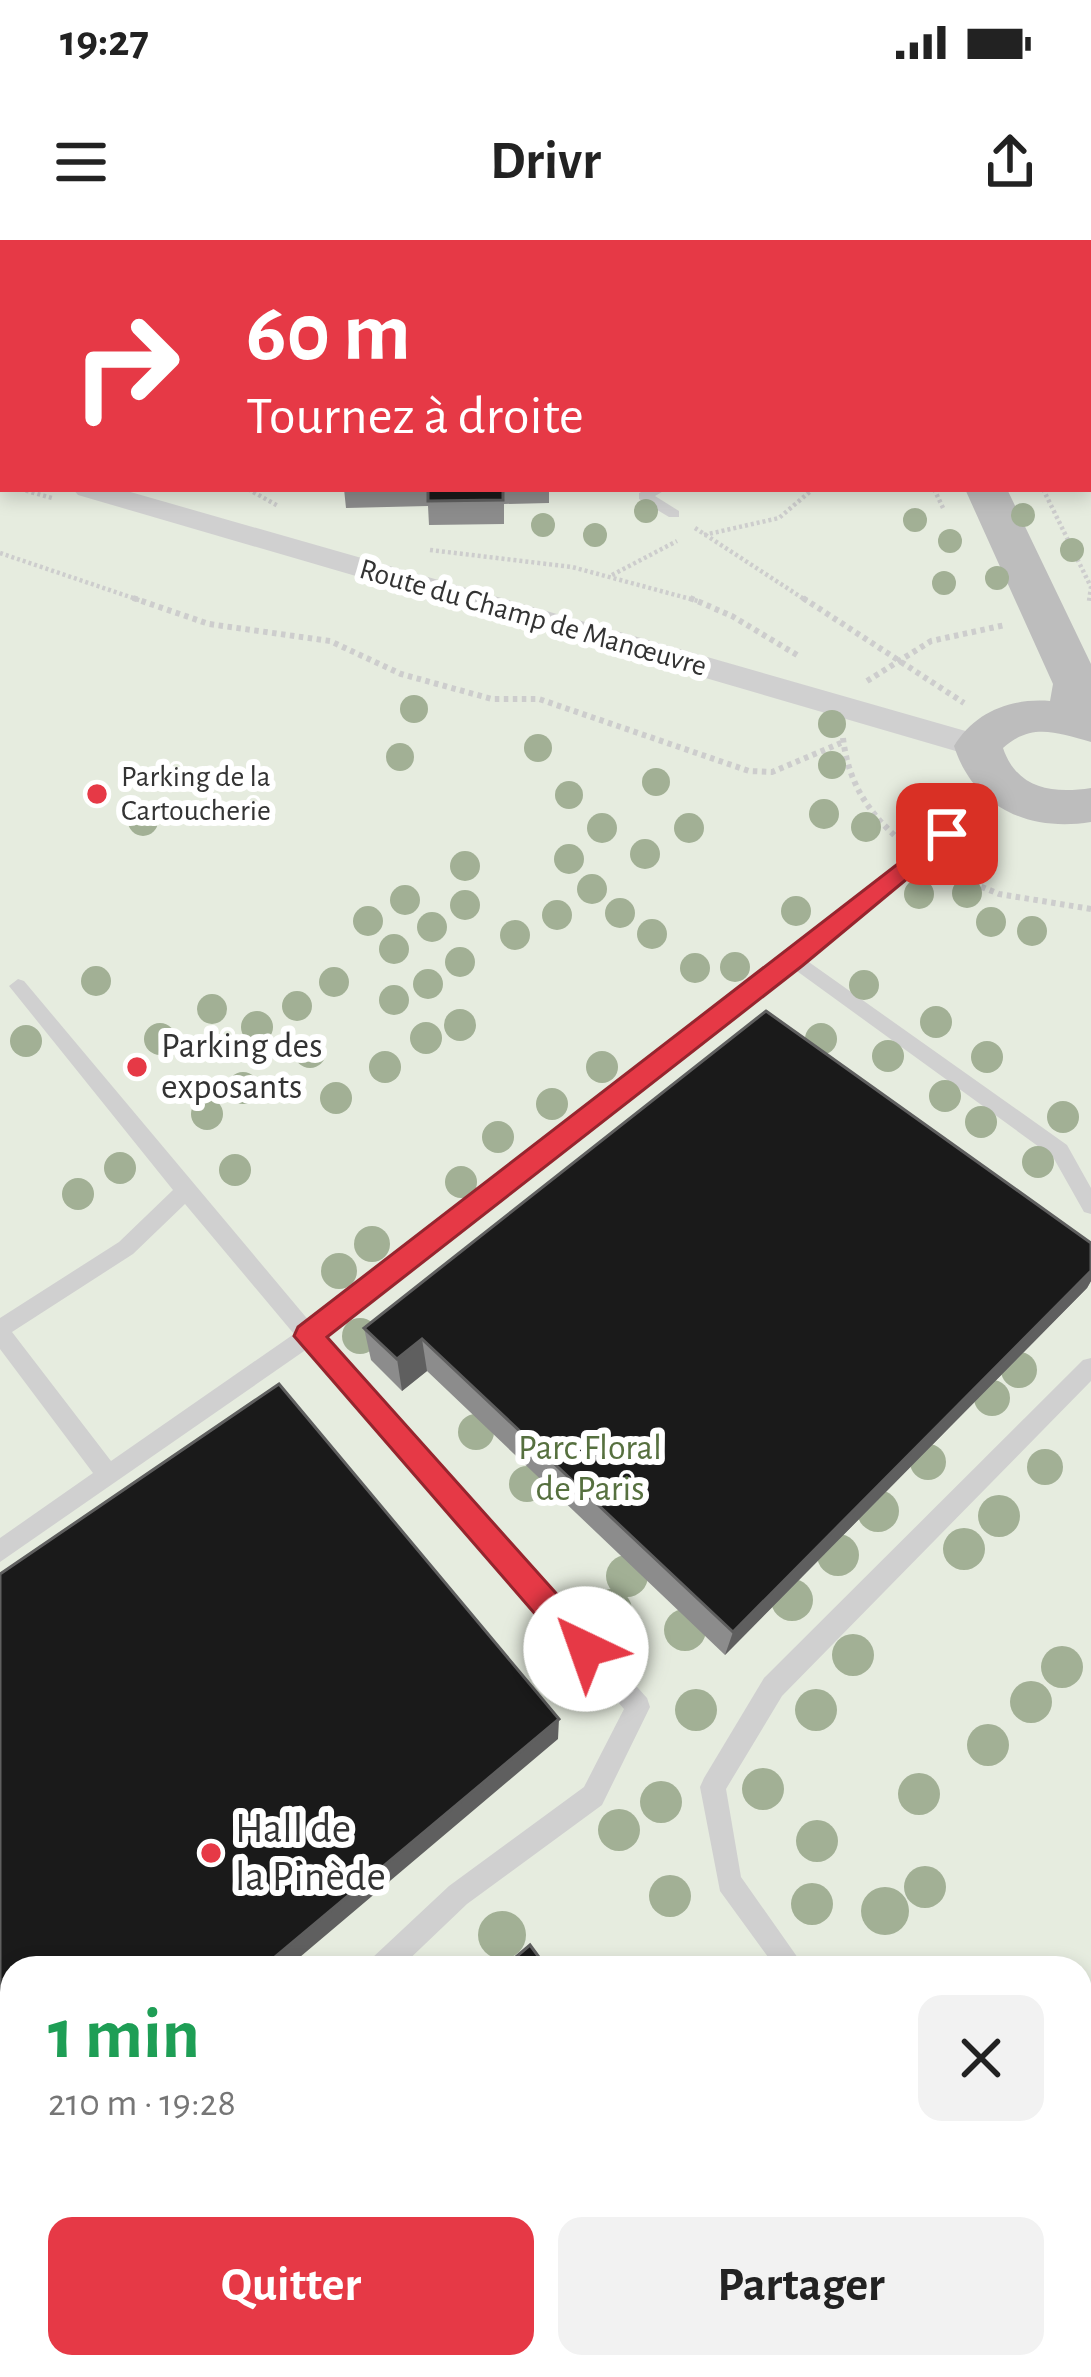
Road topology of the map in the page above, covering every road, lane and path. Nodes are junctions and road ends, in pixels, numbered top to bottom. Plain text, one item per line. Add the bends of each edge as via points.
1 (99, 492) edge
2 (253, 492) edge
3 (653, 492) edge
4 (811, 492) edge
5 (987, 492) edge
6 (1044, 492) edge
7 (283, 509) dead end
8 (674, 514) joint
9 (706, 535) junction
10 (424, 550) dead end
11 (0, 554) edge
12 (612, 574) junction
13 (1088, 609) edge
14 (1012, 625) dead end
15 (893, 657) junction
16 (811, 662) dead end
17 (862, 686) dead end
18 (1081, 722) edge
19 (844, 727) dead end
20 (987, 735) junction
21 (842, 743) junction
22 (1001, 790) junction
23 (1091, 806) edge
24 (904, 844) dead end
25 (935, 865) dead end
26 (1091, 909) edge
27 (794, 960) junction
28 (18, 986) dead end
29 (185, 1191) junction
30 (1091, 1206) edge
31 (0, 1331) edge
32 (308, 1336) junction
33 (1091, 1367) edge
34 (108, 1475) junction
35 (0, 1550) edge
36 (393, 1956) edge
37 (783, 1956) edge

1 - 20 street, Route du Champ de Manœuvre
2 - 7 path
3 - 8 lane via 644,496
4 - 9 path via 776,520
5 - 18 street via 1053,626
6 - 13 path via 1091,587
8 - 9 path
9 - 12 path via 682,538
9 - 15 path
10 - 12 path
11 - 21 path via 209,624 330,640 401,674 491,699 539,699 749,771 772,772
12 - 16 path via 712,606
14 - 15 path via 941,636
15 - 17 path
15 - 20 path
18 - 20 street via 1037,714
19 - 21 path
20 - 22 street via 982,769
21 - 24 path via 862,800
22 - 23 street via 1053,808
22 - 27 lane
25 - 26 path via 999,894
27 - 30 lane via 1060,1151
27 - 32 lane
28 - 29 lane
29 - 31 lane via 126,1248
29 - 32 lane
31 - 34 lane
32 - 34 lane
32 - 36 lane via 638,1707 593,1796 458,1894
33 - 37 lane via 773,1687 713,1787 729,1882
34 - 35 lane

